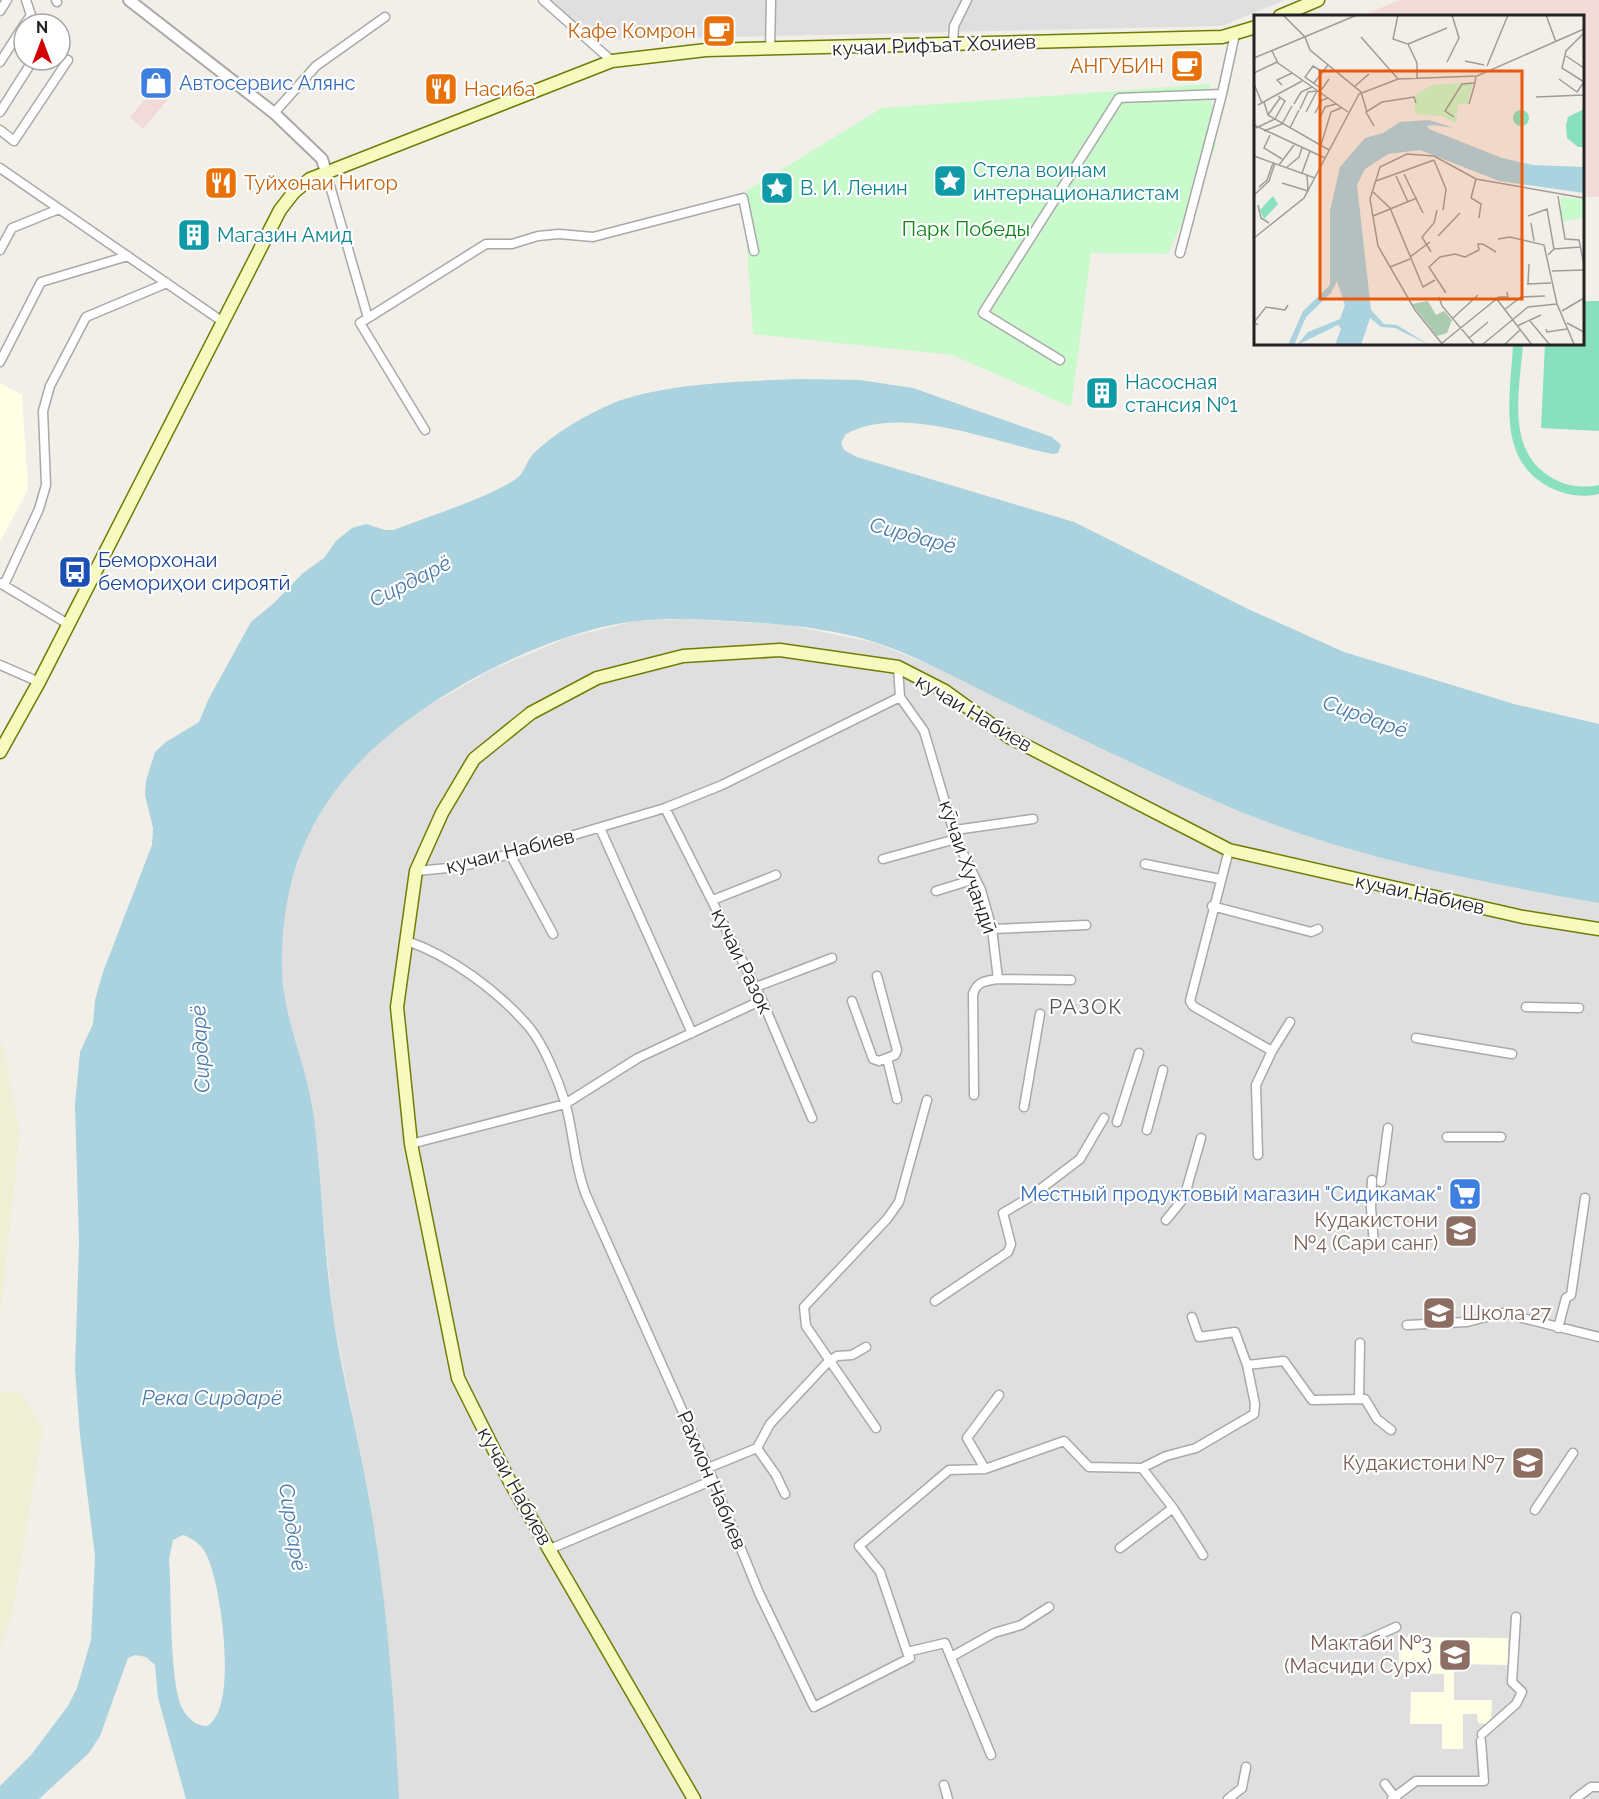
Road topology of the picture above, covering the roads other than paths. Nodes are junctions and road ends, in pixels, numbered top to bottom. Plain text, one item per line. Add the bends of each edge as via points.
1 (7, 0) edge
2 (129, 0) edge
3 (543, 0) edge
4 (771, 0) edge
5 (967, 0) edge
6 (1318, 0) edge
7 (0, 11) edge
8 (1282, 15) edge
9 (385, 17) dead end
10 (1254, 28) edge
11 (1234, 34) junction
12 (12, 44) edge
13 (953, 44) junction
14 (770, 50) junction
15 (612, 61) junction
16 (0, 62) edge
17 (25, 72) edge
18 (60, 72) edge
19 (1222, 94) junction
20 (0, 112) edge
21 (274, 113) junction
22 (0, 130) edge
23 (0, 168) edge
24 (326, 172) junction
25 (59, 208) junction
26 (0, 250) edge
27 (754, 251) dead end
28 (1180, 254) dead end
29 (128, 256) junction
30 (167, 284) junction
31 (368, 318) junction
32 (223, 322) junction
33 (1060, 360) dead end
34 (0, 362) edge
35 (425, 430) dead end
36 (2, 584) edge
37 (68, 624) junction
38 (0, 665) edge
39 (898, 667) junction
40 (39, 682) junction
41 (900, 697) junction
42 (0, 752) edge
43 (665, 808) junction
44 (1033, 819) dead end
45 (600, 828) junction
46 (955, 834) junction
47 (1229, 850) junction
48 (510, 854) junction
49 (883, 859) dead end
50 (1145, 864) dead end
51 (416, 871) junction
52 (776, 876) dead end
53 (975, 879) junction
54 (1220, 879) junction
55 (936, 891) dead end
56 (713, 900) junction
57 (1212, 906) junction
58 (1086, 926) dead end
59 (992, 929) junction
60 (1318, 929) dead end
61 (1599, 929) edge
62 (553, 934) dead end
63 (407, 941) junction
64 (832, 957) dead end
65 (876, 976) dead end
66 (998, 979) junction
67 (1071, 980) dead end
68 (756, 987) junction
69 (762, 1000) junction
70 (852, 1001) dead end
71 (1526, 1007) dead end
72 (1579, 1008) dead end
73 (1040, 1014) dead end
74 (1290, 1022) dead end
75 (692, 1033) junction
76 (1416, 1038) dead end
77 (1272, 1051) junction
78 (1139, 1053) dead end
79 (1512, 1054) dead end
80 (887, 1058) junction
81 (1163, 1070) dead end
82 (974, 1095) dead end
83 (897, 1099) dead end
84 (927, 1100) dead end
85 (565, 1104) junction
86 (1024, 1107) dead end
87 (812, 1118) dead end
88 (1104, 1118) dead end
89 (1118, 1122) dead end
90 (1388, 1128) dead end
91 (1147, 1130) dead end
92 (1447, 1137) dead end
93 (1501, 1137) dead end
94 (1201, 1138) dead end
95 (411, 1144) junction
96 (1258, 1155) dead end
97 (1372, 1180) dead end
98 (1382, 1182) dead end
99 (1585, 1198) dead end
100 (1166, 1220) dead end
101 (1374, 1244) dead end
102 (935, 1301) dead end
103 (1192, 1317) dead end
104 (1407, 1325) dead end
105 (1558, 1328) junction
106 (1599, 1337) edge
107 (1360, 1343) dead end
108 (866, 1347) dead end
109 (828, 1362) junction
110 (1246, 1365) junction
111 (999, 1395) dead end
112 (1359, 1399) junction
113 (876, 1428) dead end
114 (1391, 1430) dead end
115 (757, 1448) junction
116 (1573, 1453) dead end
117 (708, 1468) junction
118 (1142, 1468) junction
119 (985, 1469) junction
120 (713, 1480) junction
121 (785, 1494) dead end
122 (1173, 1508) junction
123 (1535, 1510) dead end
124 (1120, 1548) dead end
125 (550, 1549) junction
126 (1203, 1555) dead end
127 (1049, 1607) dead end
128 (1516, 1617) dead end
129 (1396, 1627) dead end
130 (1354, 1647) dead end
131 (908, 1652) junction
132 (951, 1657) junction
133 (991, 1755) dead end
134 (1246, 1767) dead end
135 (1385, 1784) dead end
136 (944, 1785) dead end
137 (1599, 1787) edge
138 (1394, 1798) edge
139 (694, 1799) edge
140 (948, 1799) edge
141 (1228, 1799) edge
142 (1575, 1799) edge

1 - 7 street
2 - 21 street
3 - 15 street
4 - 14 street
5 - 13 street via 954,27
6 - 8 main road
9 - 21 street via 316,66
10 - 11 main road, кучаи Рифъат Хочиев
11 - 13 main road, кучаи Рифъат Хочиев
11 - 19 street
12 - 16 street
13 - 14 main road, кучаи Рифъат Хочиев
14 - 15 main road, кучаи Рифъат Хочиев via 656,54
15 - 24 main road, кучаи Рифъат Хочиев
17 - 20 street
18 - 22 street via 14,141
19 - 28 street
19 - 33 street via 1119,98 984,314
21 - 24 street via 322,159
23 - 25 street
24 - 31 street
24 - 32 main road, кучаи Рифъат Хочиев via 294,192 280,210
25 - 26 street via 12,228
25 - 29 street
27 - 31 street via 743,198 593,237 560,234 512,244 486,244
29 - 30 street
29 - 34 street via 41,282
30 - 32 street
30 - 36 street via 86,317 50,386 43,411 46,485 39,509
31 - 35 street via 360,323
32 - 37 main road, кучаи Рифъат Хочиев
36 - 37 street
37 - 40 main road, кучаи Рифъат Хочиев
38 - 40 street
39 - 41 street
39 - 47 main road, кучаи Набиев via 945,691 1009,737
39 - 51 main road, кучаи Набиев via 780,650 683,656 597,678 531,713 474,759 442,813
40 - 42 main road, кучаи Рифъат Хочиев
41 - 43 street, кучаи Набиев via 722,785
41 - 46 street, кӯчаи Хуҷандӣ via 924,731
43 - 45 street, кучаи Набиев
43 - 56 street, кучаи Разок
44 - 46 street
45 - 48 street, кучаи Набиев
45 - 75 street
46 - 49 street
46 - 53 street, кӯчаи Хуҷандӣ
47 - 54 street
47 - 61 main road, кучаи Набиев via 1523,917
48 - 51 street, кучаи Набиев via 459,867
48 - 62 street
50 - 54 street
51 - 63 main road, кучаи Набиев
52 - 56 street
53 - 55 street
53 - 59 street, кӯчаи Хуҷандӣ
54 - 57 street
56 - 68 street, кучаи Разок
57 - 60 street via 1311,932
57 - 77 street via 1190,1001
58 - 59 street
59 - 66 street, кӯчаи Хуҷандӣ
63 - 85 street via 435,951 484,985 530,1028 556,1076
63 - 95 main road, кучаи Набиев via 397,1007
64 - 68 street
65 - 80 street via 897,1050
66 - 67 street
66 - 82 street via 981,982 973,994
68 - 69 street, кучаи Разок
69 - 75 street
69 - 87 street, кучаи Разок
70 - 80 street via 873,1059
71 - 72 street
73 - 86 street
74 - 77 street
75 - 85 street via 638,1058
76 - 79 street
77 - 96 street via 1256,1085
78 - 89 street
80 - 83 street
81 - 91 street
84 - 109 street via 899,1202 807,1300 803,1315 806,1326
85 - 95 street
85 - 117 street, Рахмон Набиев via 577,1174
88 - 102 street via 1080,1159 1004,1213 1011,1244 1008,1252
90 - 98 street
92 - 93 street
94 - 100 street via 1184,1197
95 - 125 main road, кучаи Набиев via 458,1378 510,1482
97 - 101 street
99 - 105 street via 1571,1295 1566,1298
103 - 110 street via 1199,1337 1235,1332
104 - 105 street via 1467,1322 1502,1313
105 - 106 street
107 - 112 street
108 - 109 street via 852,1356 837,1356
109 - 113 street
109 - 115 street via 770,1424
110 - 112 street via 1284,1361 1312,1400
110 - 118 street via 1254,1414 1196,1448
111 - 119 street via 967,1438
112 - 114 street via 1365,1399 1377,1419
115 - 117 street
115 - 121 street
116 - 123 street
117 - 120 street, Рахмон Набиев
118 - 119 street via 1089,1467 1064,1441
118 - 122 street
119 - 131 street via 949,1470 859,1546 880,1572
120 - 125 street
120 - 131 street, Рахмон Набиев via 759,1593 814,1707 910,1658
122 - 124 street
122 - 126 street
125 - 139 main road, кучаи Набиев
127 - 132 street via 1021,1625 994,1633
128 - 138 street via 1512,1682 1522,1692 1516,1704 1482,1737 1484,1781 1416,1780
129 - 130 street
131 - 132 street via 945,1643
132 - 133 street
134 - 141 street via 1242,1788
135 - 138 street
136 - 140 street
137 - 142 street via 1591,1787

